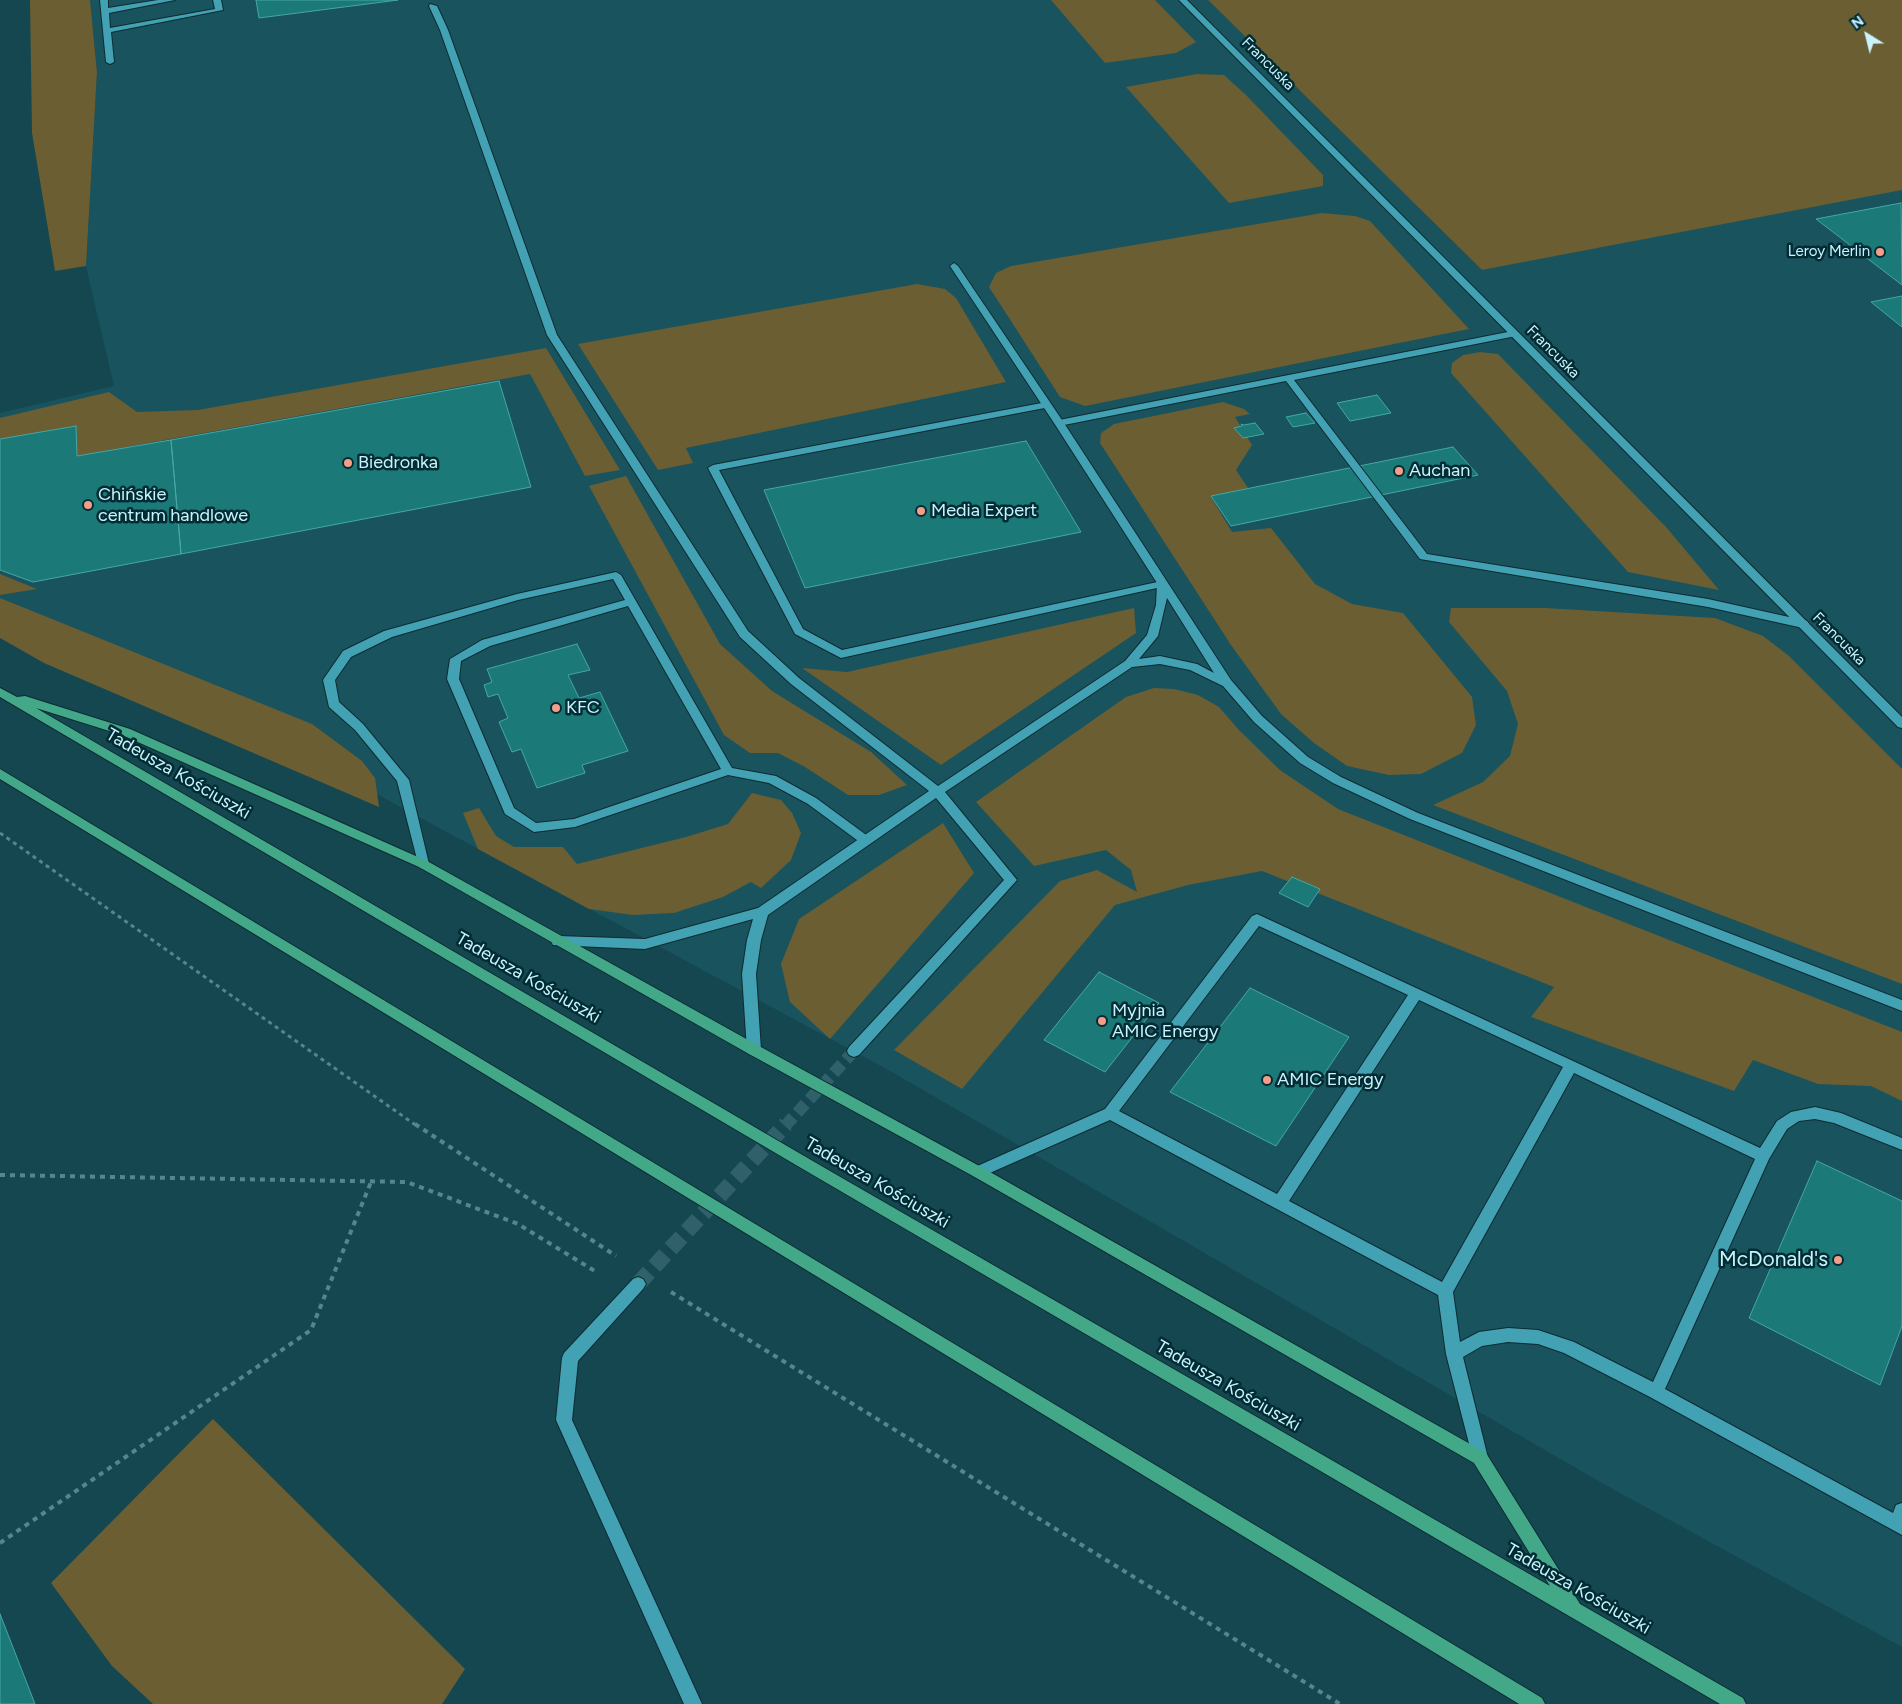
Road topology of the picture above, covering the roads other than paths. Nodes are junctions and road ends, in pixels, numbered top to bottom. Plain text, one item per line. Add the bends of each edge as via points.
1 (104, 0) edge
2 (170, 0) edge
3 (217, 0) edge
4 (1183, 0) edge
5 (433, 6) dead end
6 (105, 11) junction
7 (107, 31) junction
8 (110, 62) dead end
9 (954, 266) dead end
10 (1513, 334) junction
11 (1288, 378) junction
12 (1047, 405) junction
13 (1059, 423) junction
14 (1162, 584) junction
15 (631, 602) junction
16 (1803, 624) junction
17 (1129, 664) junction
18 (1227, 683) junction
19 (0, 692) edge
20 (1902, 724) edge
21 (728, 771) junction
22 (0, 773) edge
23 (938, 792) junction
24 (865, 840) junction
25 (423, 864) junction
26 (762, 912) junction
27 (558, 941) junction
28 (1416, 993) junction
29 (1902, 1006) edge
30 (754, 1050) junction
31 (854, 1050) tunnel mouth
32 (1571, 1065) junction
33 (1110, 1113) junction
34 (1902, 1144) edge
35 (1764, 1156) junction
36 (978, 1172) junction
37 (1279, 1203) junction
38 (634, 1288) tunnel mouth
39 (1445, 1291) junction
40 (1454, 1354) junction
41 (1656, 1392) junction
42 (1480, 1458) junction
43 (1901, 1521) edge
44 (1575, 1610) junction
45 (693, 1704) edge
46 (1536, 1704) edge
47 (1737, 1704) edge

1 - 6 street
2 - 6 street
3 - 7 street via 218,10
4 - 10 street, Francuska
5 - 23 street via 552,335 722,601 744,634 795,681
6 - 7 street
7 - 8 street
9 - 12 street
10 - 11 street
10 - 16 street, Francuska
11 - 13 street
11 - 16 street via 1424,557 1708,604
12 - 13 street
12 - 14 street via 713,468 800,631 842,654
13 - 14 street
14 - 17 street via 1161,605 1152,636
14 - 18 street
15 - 21 street
15 - 21 street via 486,643 456,659 453,678 509,811 534,828 575,823
15 - 25 street via 616,575 517,597 388,634 347,654 329,680 333,704 359,727 403,780
16 - 20 street, Francuska
17 - 18 street via 1160,660 1193,667
17 - 23 street
18 - 29 street via 1258,719 1304,760 1378,801
19 - 25 main road via 126,732
19 - 44 main road, Tadeusza Kościuszki
21 - 24 street via 772,779 812,801
22 - 46 main road
23 - 24 street
23 - 31 street via 1011,880
24 - 26 street
25 - 27 main road
26 - 27 street via 645,944
26 - 30 street via 749,974
27 - 30 main road
28 - 32 street
28 - 33 street via 1257,919
28 - 37 street
30 - 36 main road
32 - 35 street
32 - 39 street
33 - 36 street
33 - 37 street
34 - 35 street via 1836,1117 1815,1113 1796,1116 1782,1125
35 - 41 street
36 - 42 main road
37 - 39 street
38 - 45 street via 570,1358 564,1420
39 - 40 street
40 - 41 street via 1479,1339 1508,1335 1538,1336 1568,1347
40 - 42 street
41 - 43 street
42 - 44 main road
44 - 47 main road, Tadeusza Kościuszki

